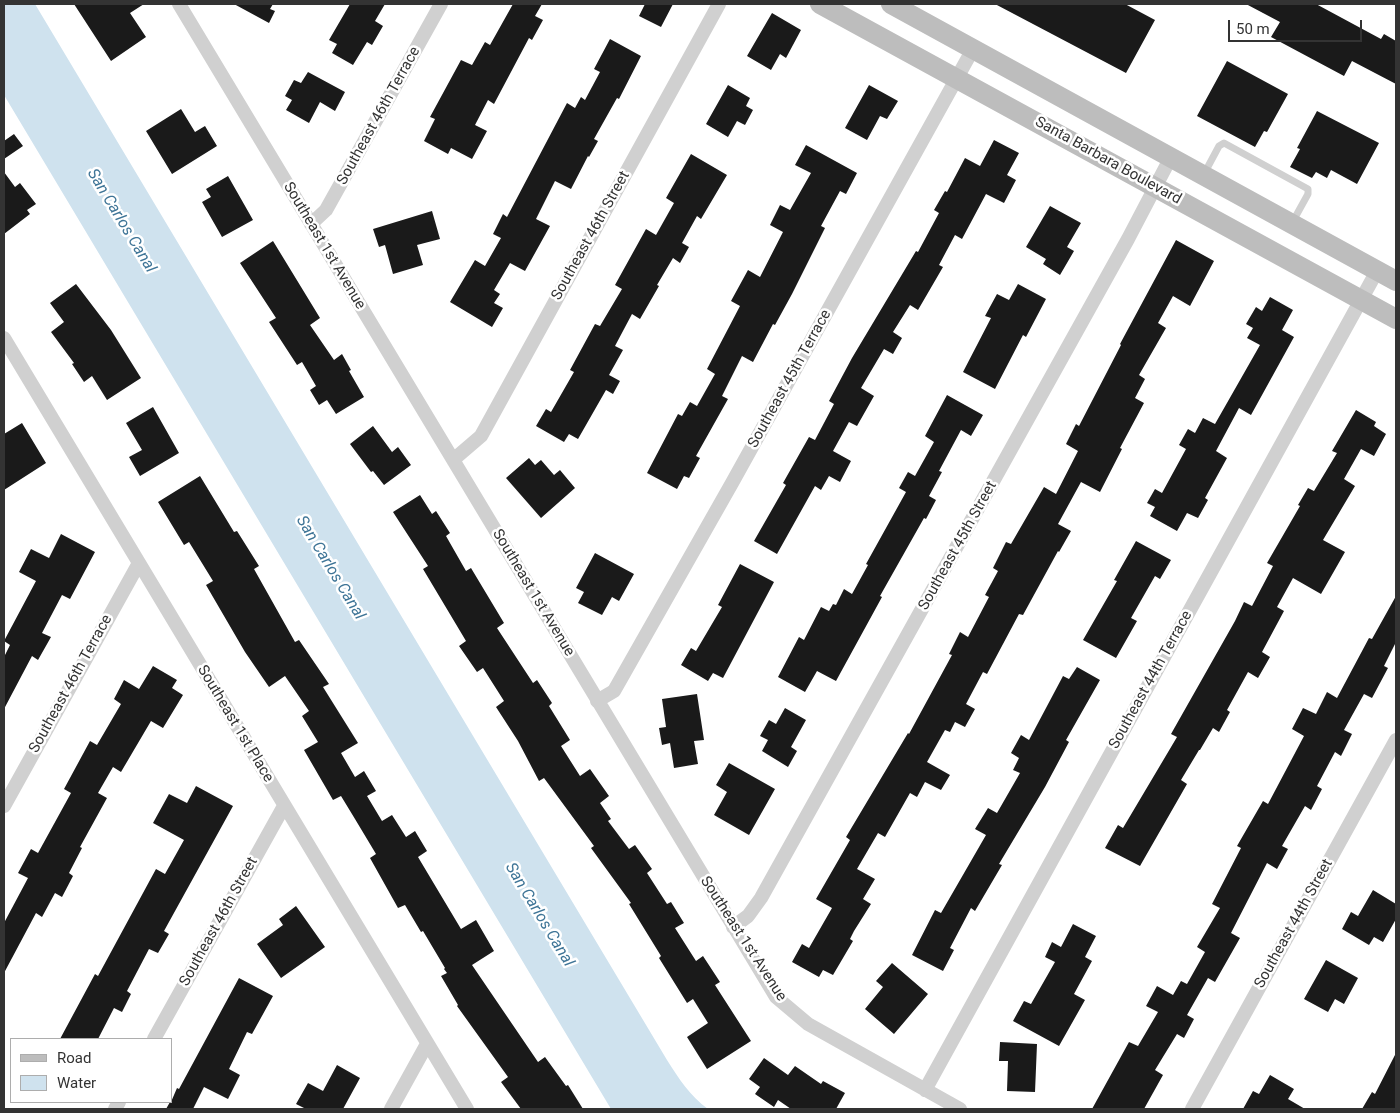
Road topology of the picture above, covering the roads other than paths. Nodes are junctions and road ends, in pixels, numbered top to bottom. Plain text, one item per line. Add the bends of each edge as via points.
1 (179, 4) edge
2 (441, 4) edge
3 (719, 4) edge
4 (820, 4) edge
5 (890, 4) edge
6 (973, 49) junction
7 (956, 78) junction
8 (1170, 157) junction
9 (1203, 175) junction
10 (1156, 187) junction
11 (311, 224) junction
12 (1291, 224) junction
13 (1377, 270) junction
14 (1396, 281) edge
15 (1361, 300) junction
16 (1396, 319) edge
17 (4, 338) edge
18 (452, 460) junction
19 (139, 562) junction
20 (597, 701) junction
21 (1396, 740) edge
22 (4, 806) edge
23 (284, 806) junction
24 (733, 926) junction
25 (155, 1038) edge
26 (427, 1044) junction
27 (925, 1090) junction
28 (391, 1109) edge
29 (467, 1109) edge
30 (960, 1109) edge
31 (1192, 1109) edge

1 - 11 street, Southeast 1st Avenue
2 - 11 street, Southeast 46th Terrace via 326,210
3 - 18 street, Southeast 46th Street via 481,436
4 - 7 main road, Santa Barbara Boulevard
5 - 6 main road
6 - 7 street, Southeast 45th Terrace
6 - 8 main road
7 - 10 main road, Santa Barbara Boulevard
7 - 20 street, Southeast 45th Terrace via 614,691
8 - 9 main road
8 - 10 street, Southeast 45th Street
9 - 12 main road
9 - 12 lane via 1219,146 1224,143 1308,188 1308,194
10 - 15 main road, Santa Barbara Boulevard
10 - 24 street, Southeast 45th Street via 761,898 748,916
11 - 18 street, Southeast 1st Avenue
12 - 13 main road
13 - 14 main road
13 - 15 street, Southeast 44th Terrace
15 - 16 main road, Santa Barbara Boulevard
15 - 27 street, Southeast 44th Terrace
17 - 19 street, Southeast 1st Place
18 - 20 street, Southeast 1st Avenue
19 - 22 street, Southeast 46th Terrace
19 - 23 street, Southeast 1st Place
20 - 24 street, Southeast 1st Avenue
21 - 31 street, Southeast 44th Street
23 - 25 street, Southeast 46th Street
23 - 26 street, Southeast 1st Place
24 - 27 street, Southeast 1st Avenue via 776,997 792,1012
26 - 28 street
26 - 29 street, Southeast 1st Place
27 - 30 street, Southeast 1st Avenue

